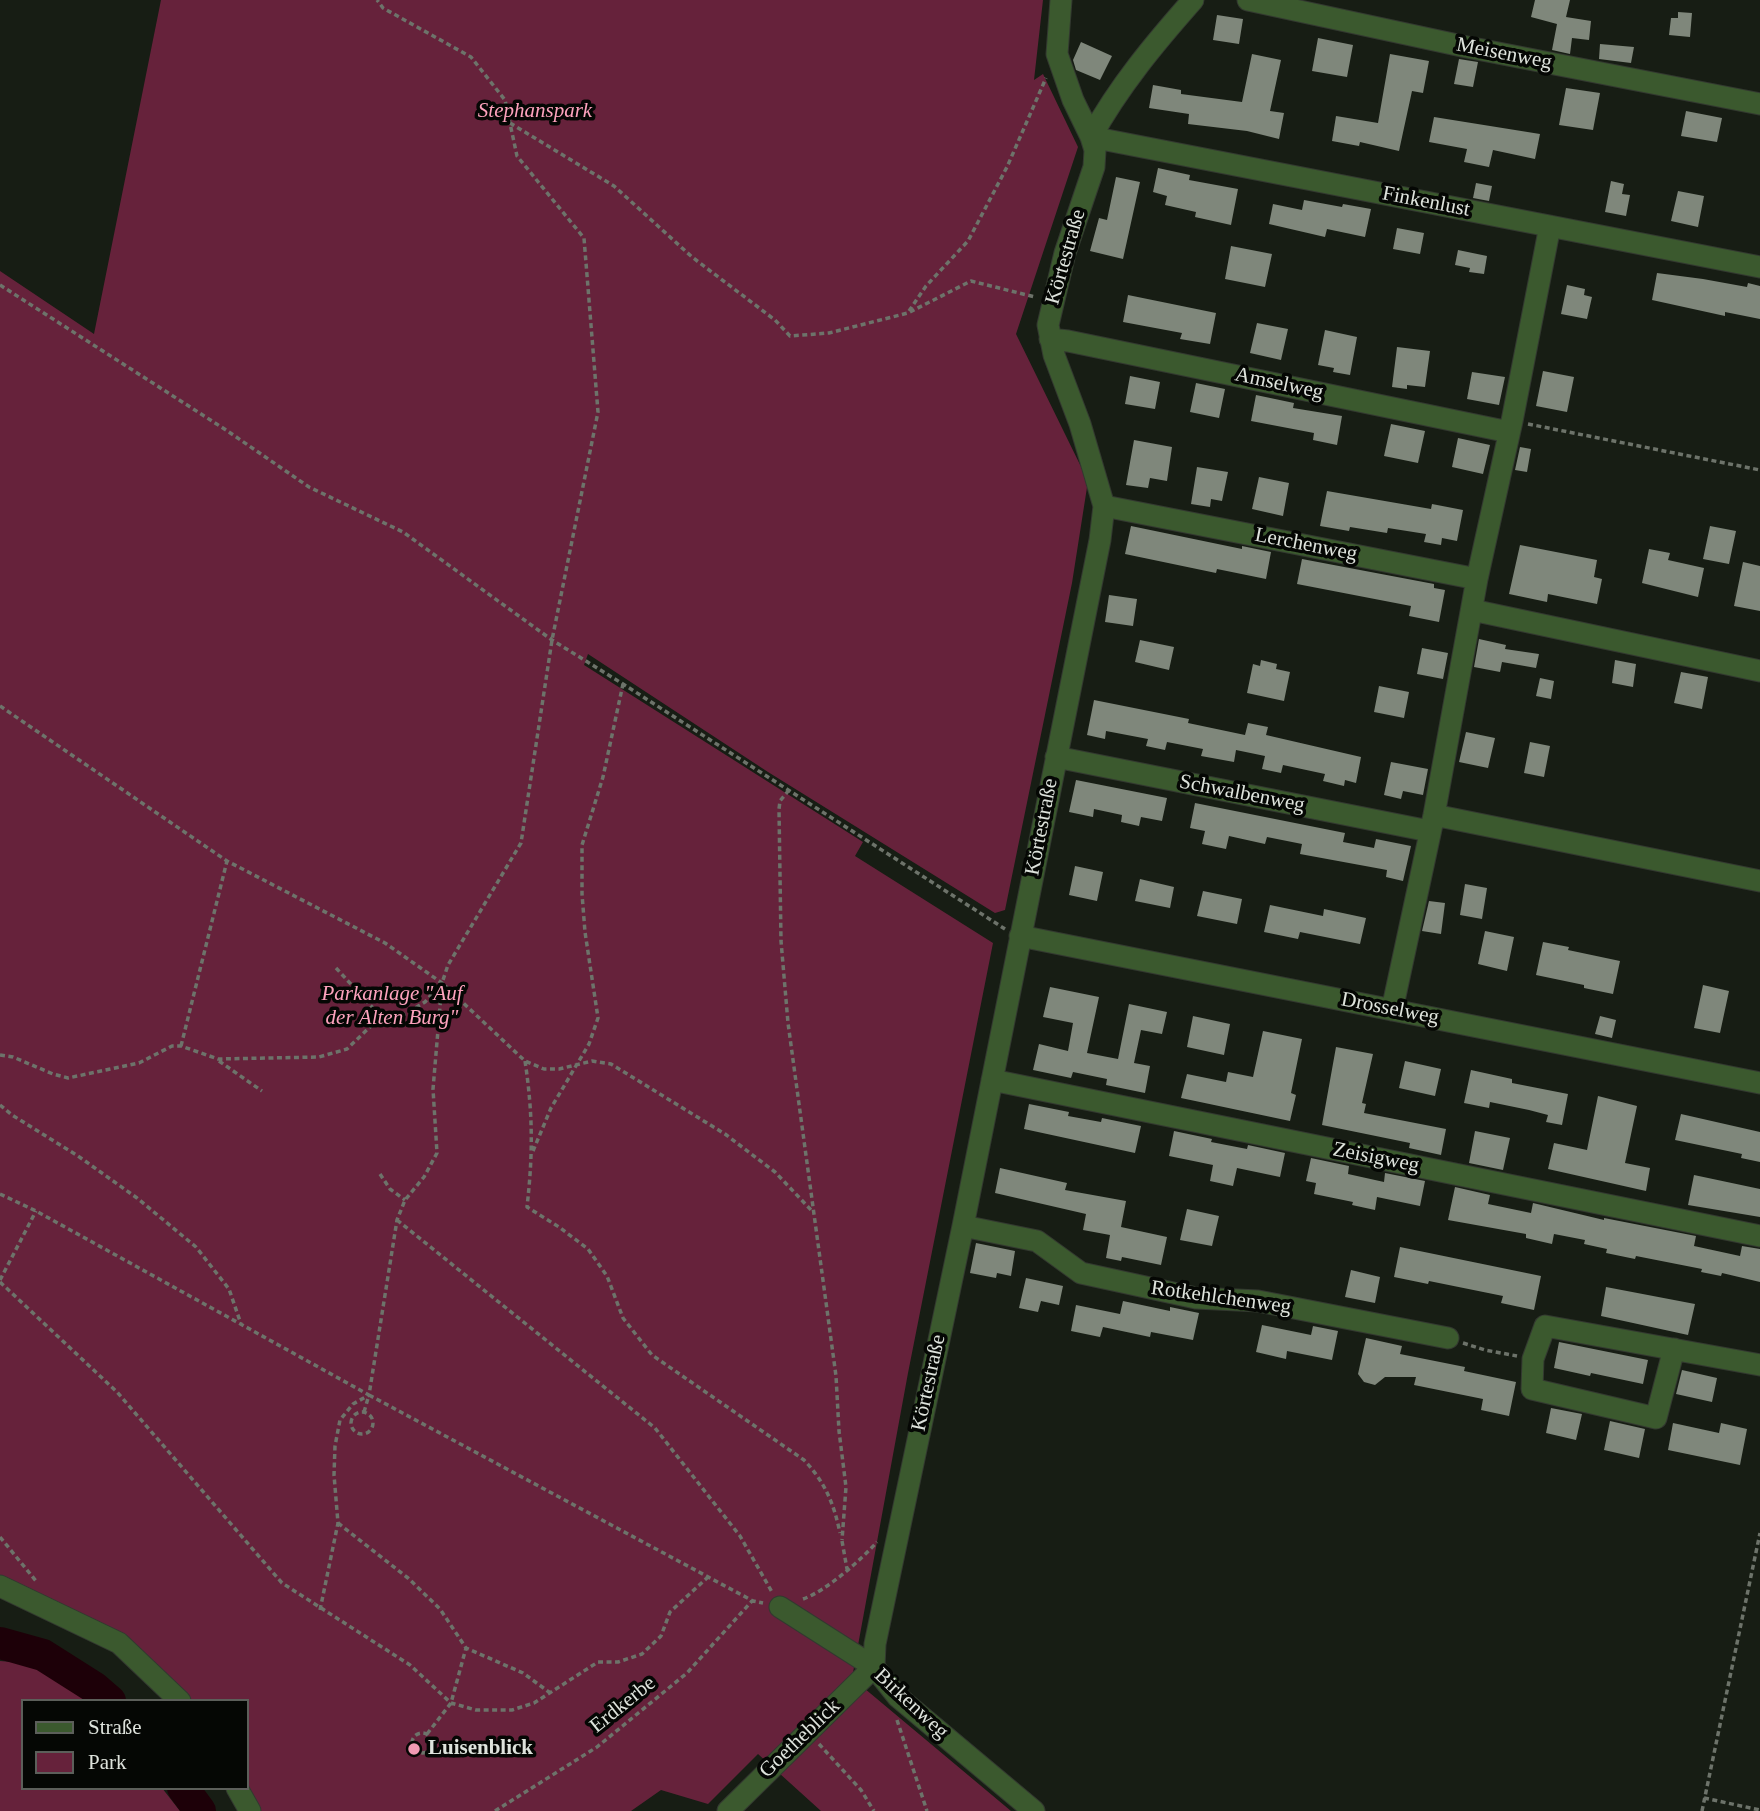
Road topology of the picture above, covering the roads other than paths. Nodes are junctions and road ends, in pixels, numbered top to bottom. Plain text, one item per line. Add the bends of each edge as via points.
1 (1061, 0) edge
2 (1193, 0) edge
3 (1248, 0) edge
4 (1760, 104) edge
5 (1091, 137) junction
6 (1550, 226) junction
7 (1760, 267) edge
8 (1050, 340) junction
9 (1511, 426) junction
10 (1104, 506) junction
11 (1477, 579) junction
12 (1472, 610) junction
13 (1760, 671) edge
14 (1056, 757) junction
15 (1431, 823) junction
16 (1760, 881) edge
17 (1020, 936) junction
18 (1392, 1010) junction
19 (992, 1080) junction
20 (1760, 1083) edge
21 (963, 1226) junction
22 (1760, 1236) edge
23 (1448, 1338) road end
24 (1674, 1349) junction
25 (1760, 1365) edge
26 (0, 1586) edge
27 (780, 1607) road end
28 (874, 1667) junction
29 (178, 1699) edge
30 (238, 1790) edge
31 (250, 1811) edge
32 (728, 1811) edge
33 (1034, 1811) edge

1 - 5 street, Körtestraße via 1057,54
2 - 5 street via 1151,47
3 - 4 street, Meisenweg
5 - 6 street, Finkenlust
5 - 8 street, Körtestraße via 1094,167 1051,305
6 - 7 street, Finkenlust
6 - 9 street
8 - 9 street, Amselweg
8 - 10 street, Körtestraße
9 - 11 street
10 - 11 street, Lerchenweg
10 - 14 street, Körtestraße
11 - 12 street
12 - 13 street
12 - 15 street
14 - 15 street, Schwalbenweg
14 - 17 street, Körtestraße
15 - 16 street, Schwalbenweg
15 - 18 street
17 - 18 street, Drosselweg
17 - 19 street, Körtestraße
18 - 20 street, Drosselweg
19 - 21 street, Körtestraße
19 - 22 street, Zeisigweg
21 - 23 street, Rotkehlchenweg via 1037,1241 1081,1273 1195,1298 1258,1301
21 - 28 street, Körtestraße via 875,1644
24 - 24 street via 1545,1326 1532,1359 1532,1389 1656,1418
24 - 25 street
26 - 29 street via 119,1643
27 - 28 street, Birkenweg
28 - 32 street, Goetheblick
28 - 33 street, Birkenweg via 898,1697
30 - 31 street

